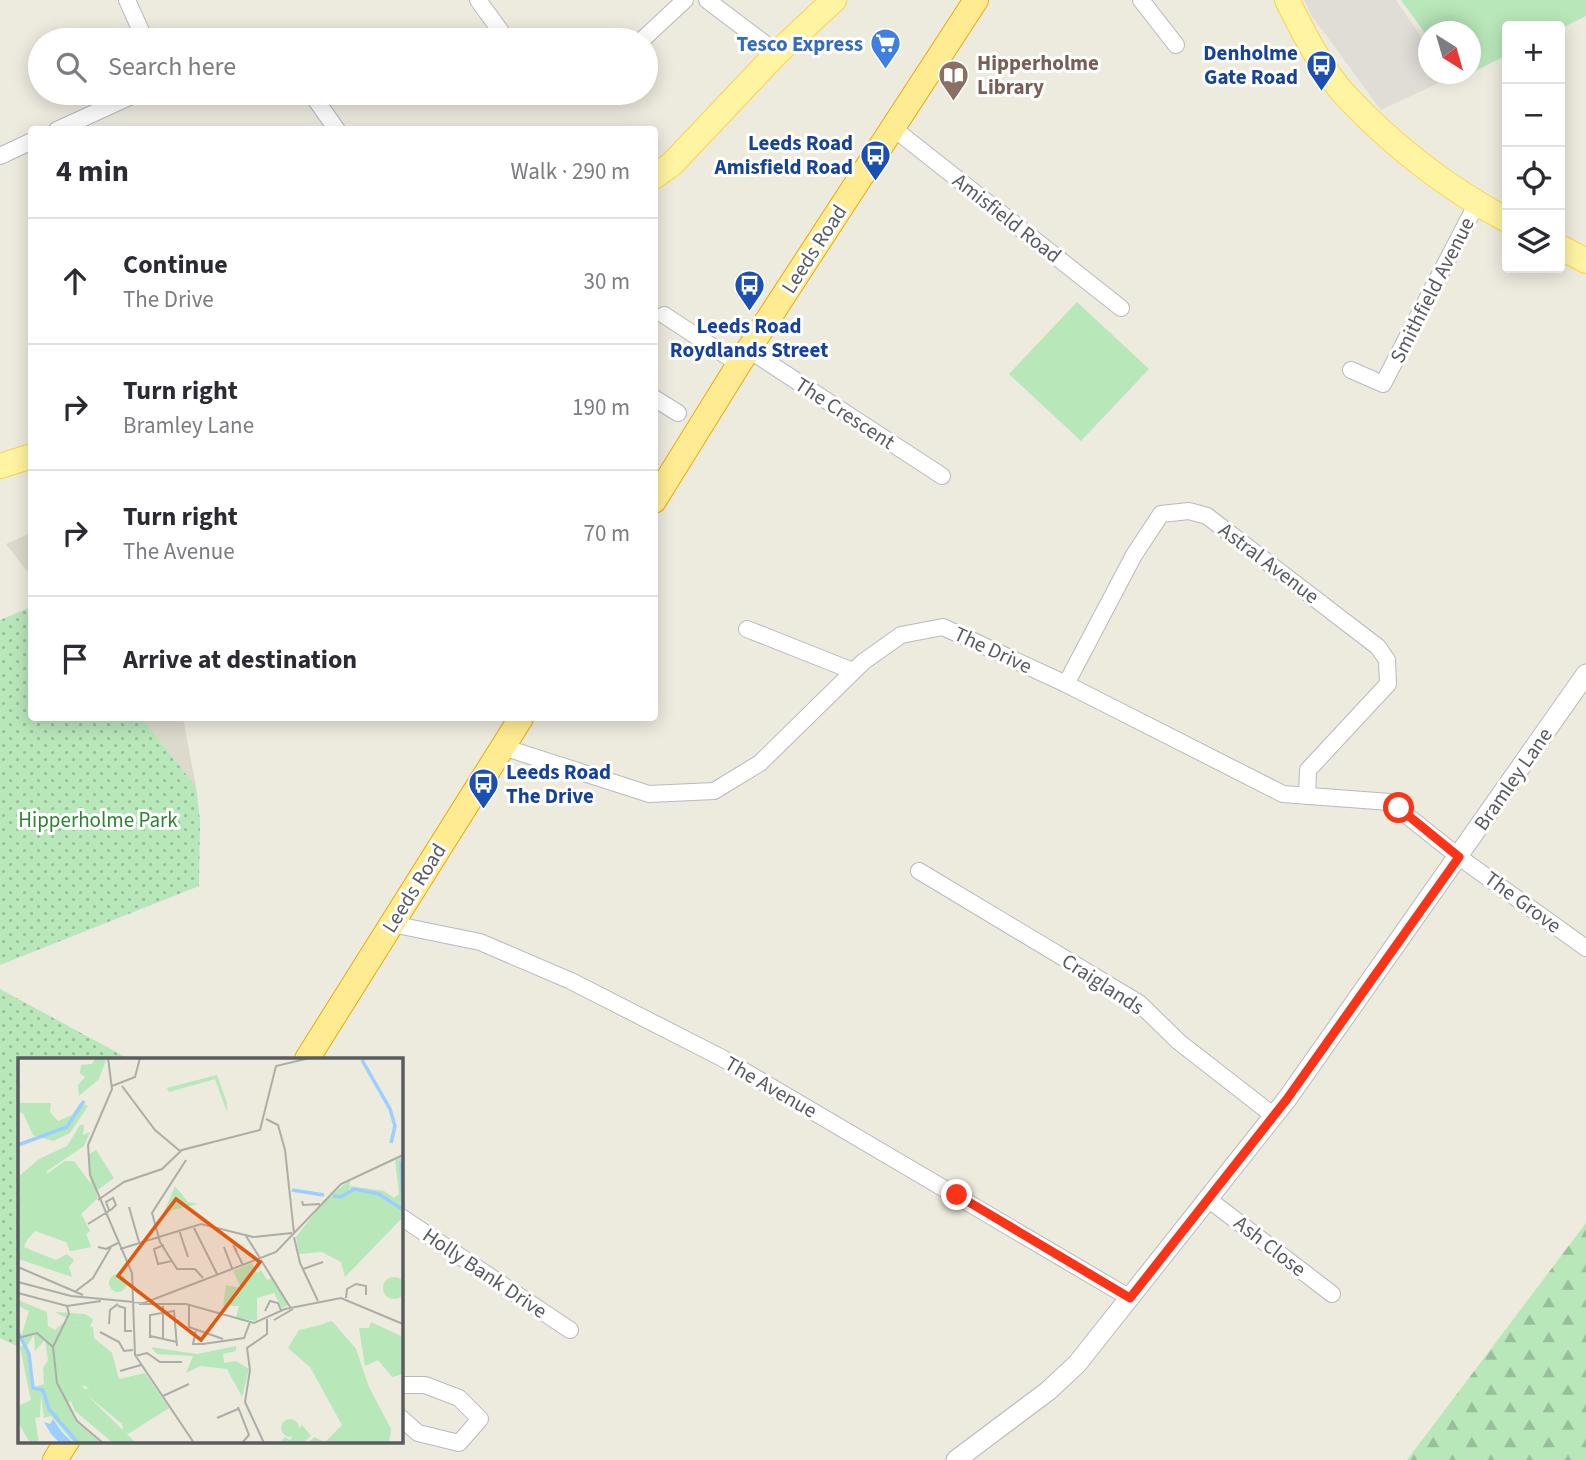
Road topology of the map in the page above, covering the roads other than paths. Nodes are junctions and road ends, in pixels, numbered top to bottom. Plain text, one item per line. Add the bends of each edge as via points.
1 (127, 0) edge
2 (478, 0) edge
3 (685, 0) edge
4 (706, 0) edge
5 (834, 0) edge
6 (976, 0) edge
7 (1141, 0) edge
8 (1287, 0) edge
9 (140, 28) edge
10 (498, 28) edge
11 (655, 28) edge
12 (1176, 45) dead end
13 (777, 53) junction
14 (112, 105) edge
15 (319, 105) edge
16 (66, 126) edge
17 (334, 126) edge
18 (893, 128) junction
19 (28, 143) edge
20 (0, 156) edge
21 (658, 174) edge
22 (1477, 203) junction
23 (1502, 217) edge
24 (1565, 250) edge
25 (1586, 261) edge
26 (1121, 308) dead end
27 (664, 315) dead end
28 (744, 357) junction
29 (1351, 370) dead end
30 (658, 400) edge
31 (678, 413) dead end
32 (28, 457) edge
33 (0, 466) edge
34 (942, 476) dead end
35 (658, 495) edge
36 (747, 629) dead end
37 (853, 671) junction
38 (1586, 674) edge
39 (1066, 684) junction
40 (520, 721) edge
41 (503, 747) junction
42 (1307, 796) junction
43 (1459, 857) junction
44 (919, 871) dead end
45 (392, 924) junction
46 (1586, 948) edge
47 (308, 1058) edge
48 (1274, 1116) junction
49 (1208, 1199) junction
50 (402, 1218) edge
51 (1332, 1294) dead end
52 (1130, 1298) junction
53 (570, 1330) dead end
54 (402, 1385) edge
55 (402, 1419) edge
56 (67, 1442) edge
57 (55, 1460) edge
58 (956, 1460) edge

1 - 9 street
2 - 10 street
3 - 11 street
4 - 13 street
5 - 13 main road
6 - 18 highway, Leeds Road
7 - 12 street
8 - 22 main road via 1345,94 1433,174
13 - 21 main road
14 - 16 street
15 - 17 street
18 - 26 street, Amisfield Road
18 - 28 highway, Leeds Road
19 - 20 street
22 - 23 main road
22 - 29 street, Smithfield Avenue via 1383,384
24 - 25 main road
27 - 28 street, The Crescent
28 - 34 street, The Crescent
28 - 35 highway, Leeds Road
30 - 31 street
32 - 33 main road
36 - 37 street
37 - 39 street, The Drive via 901,635 943,627
37 - 41 street, The Drive via 760,763 714,791 649,794
38 - 43 street, Bramley Lane
39 - 42 street, The Drive via 1283,793
39 - 42 street, Astral Avenue via 1134,555 1161,514 1189,511 1207,516 1378,647 1387,660 1388,684 1308,770
40 - 41 highway, Leeds Road
41 - 45 highway, Leeds Road
42 - 43 street, The Drive via 1390,802
43 - 46 street, The Grove
43 - 48 street, Bramley Lane
44 - 48 street, Craiglands via 1139,1003 1179,1042
45 - 47 highway, Leeds Road
45 - 52 street, The Avenue via 480,942 571,981 722,1058
48 - 49 street, Bramley Lane
49 - 51 street, Ash Close
49 - 52 street, Bramley Lane
50 - 53 street, Holly Bank Drive
52 - 58 street, Bramley Lane via 1058,1382
54 - 55 street via 425,1385 459,1398 480,1419 459,1443 418,1433
56 - 57 highway

